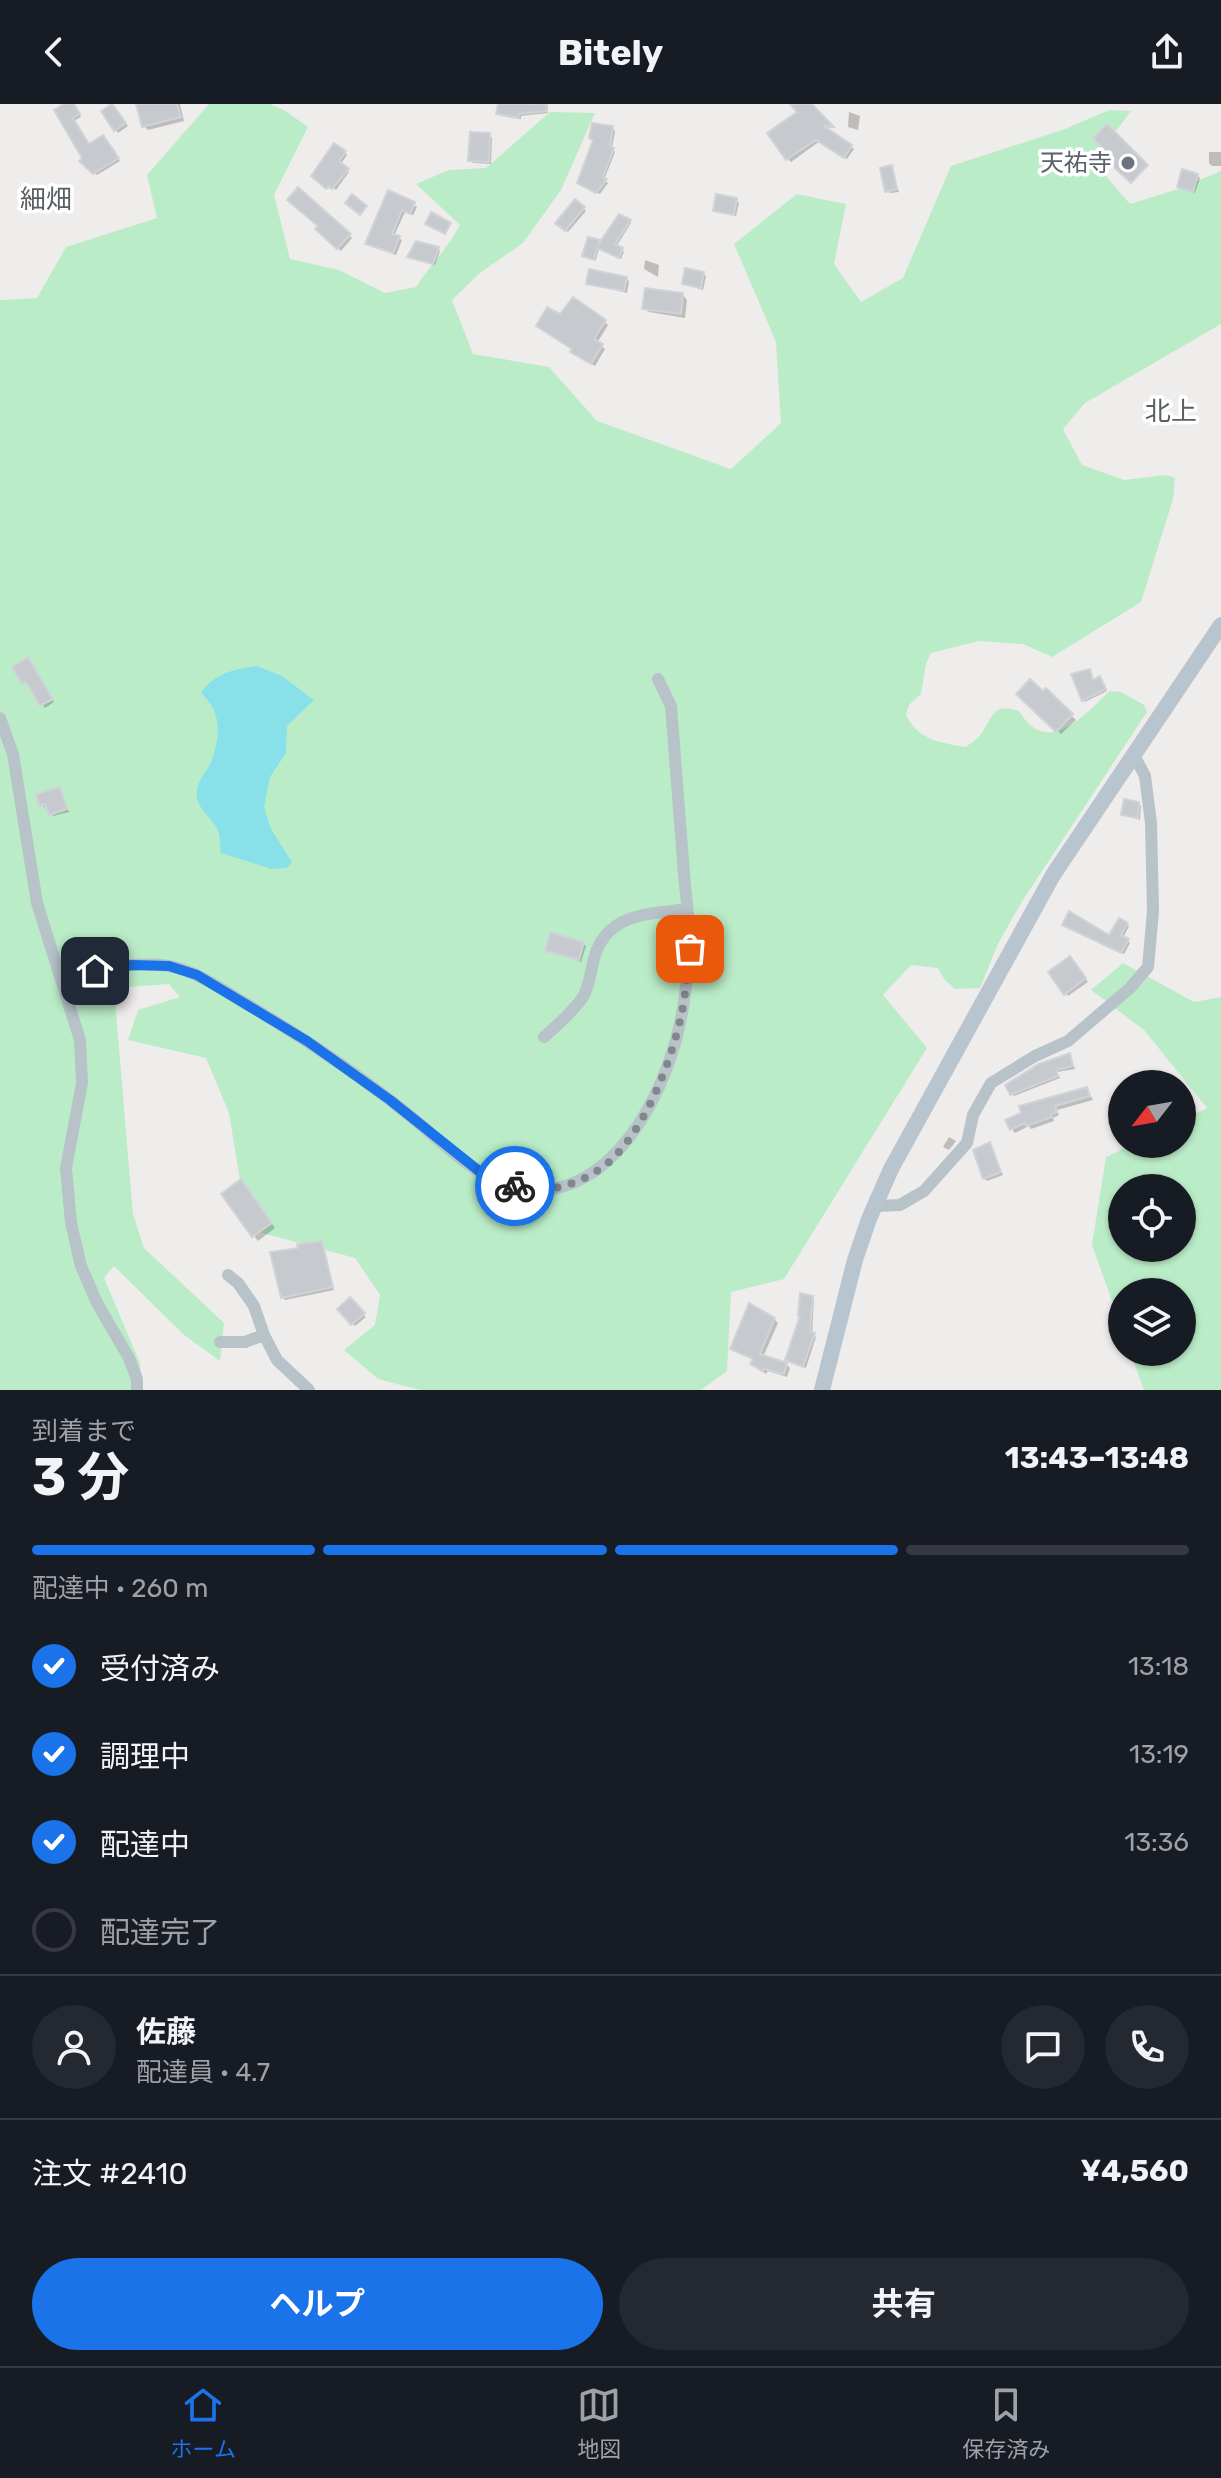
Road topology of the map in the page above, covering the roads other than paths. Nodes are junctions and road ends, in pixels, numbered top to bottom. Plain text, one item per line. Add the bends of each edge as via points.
1 (1221, 625) edge
2 (658, 679) dead end
3 (0, 718) edge
4 (1134, 755) junction
5 (687, 909) junction
6 (61, 976) junction
7 (544, 1037) dead end
8 (875, 1206) junction
9 (228, 1275) dead end
10 (264, 1335) junction
11 (220, 1342) dead end
12 (137, 1390) edge
13 (309, 1390) edge
14 (822, 1390) edge

1 - 4 street
2 - 5 street via 671,706
3 - 6 street via 13,754 37,903
4 - 8 street via 1053,875
4 - 8 street via 1145,776 1151,823 1148,967 1068,1041 991,1083 973,1115 967,1143 924,1191 900,1205
5 - 6 street via 690,949 682,1015 670,1060 650,1103 618,1152 597,1171 540,1190 507,1185 479,1171 307,1041 197,975 169,966 132,965
5 - 7 street via 637,915 616,924 604,935 584,996
6 - 12 street via 80,1040 82,1083 66,1168 71,1223 81,1266 129,1358
8 - 14 street via 855,1260
9 - 10 street via 254,1306
10 - 11 street
10 - 13 street via 277,1360

